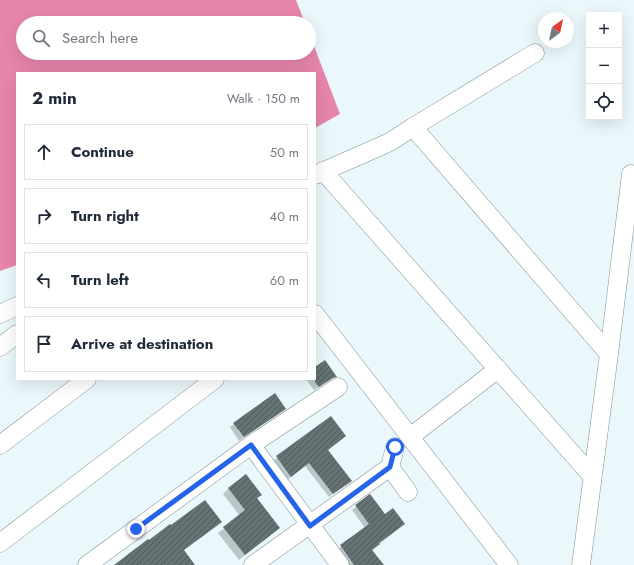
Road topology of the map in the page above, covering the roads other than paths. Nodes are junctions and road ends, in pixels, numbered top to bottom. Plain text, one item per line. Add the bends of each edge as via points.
1 (535, 53) dead end
2 (413, 127) junction
3 (319, 173) edge
4 (631, 174) dead end
5 (16, 306) edge
6 (0, 314) edge
7 (316, 315) edge
8 (16, 335) edge
9 (0, 347) edge
10 (609, 354) junction
11 (498, 369) junction
12 (86, 380) edge
13 (214, 380) edge
14 (338, 387) dead end
15 (410, 437) junction
16 (251, 445) junction
17 (0, 446) edge
18 (395, 447) dead end
19 (390, 467) junction
20 (592, 476) junction
21 (408, 492) dead end
22 (310, 526) junction
23 (0, 543) edge
24 (87, 565) edge
25 (254, 565) edge
26 (340, 565) edge
27 (509, 565) edge
28 (581, 565) edge

1 - 2 street
2 - 3 street via 390,142
2 - 10 street
3 - 11 street
4 - 10 street
5 - 6 street
7 - 15 street
8 - 9 street
10 - 20 street
11 - 15 street
11 - 20 street
12 - 17 street
13 - 23 street
14 - 16 street
15 - 27 street
16 - 22 street
16 - 24 street
18 - 19 street
19 - 21 street
19 - 22 street
20 - 28 street
22 - 25 street
22 - 26 street

